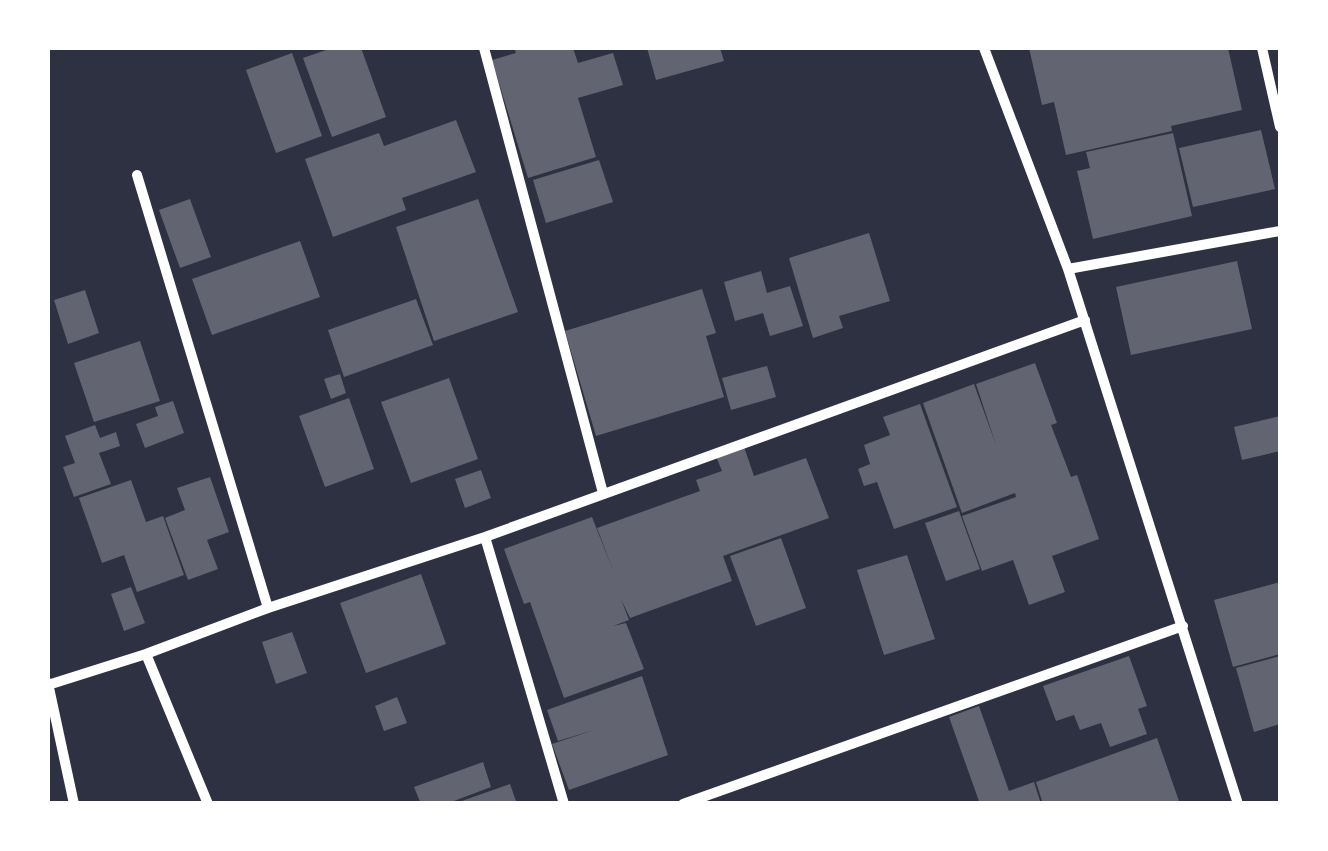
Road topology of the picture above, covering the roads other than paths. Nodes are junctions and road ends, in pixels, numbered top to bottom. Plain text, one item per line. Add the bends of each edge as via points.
1 (484, 48) edge
2 (984, 48) edge
3 (1262, 48) edge
4 (1280, 127) edge
5 (137, 175) dead end
6 (1280, 231) edge
7 (1068, 269) junction
8 (1085, 320) junction
9 (604, 493) junction
10 (484, 537) junction
11 (268, 608) junction
12 (1183, 626) junction
13 (146, 654) junction
14 (48, 684) edge
15 (74, 804) edge
16 (208, 804) edge
17 (564, 804) edge
18 (683, 804) edge
19 (1238, 804) edge

1 - 9 street
2 - 7 street
3 - 4 street
5 - 11 street
6 - 7 street
7 - 8 street
8 - 9 street
8 - 12 street
9 - 10 street
10 - 11 street
10 - 17 street
11 - 13 street
12 - 18 street
12 - 19 street
13 - 14 street
13 - 16 street
14 - 15 street

